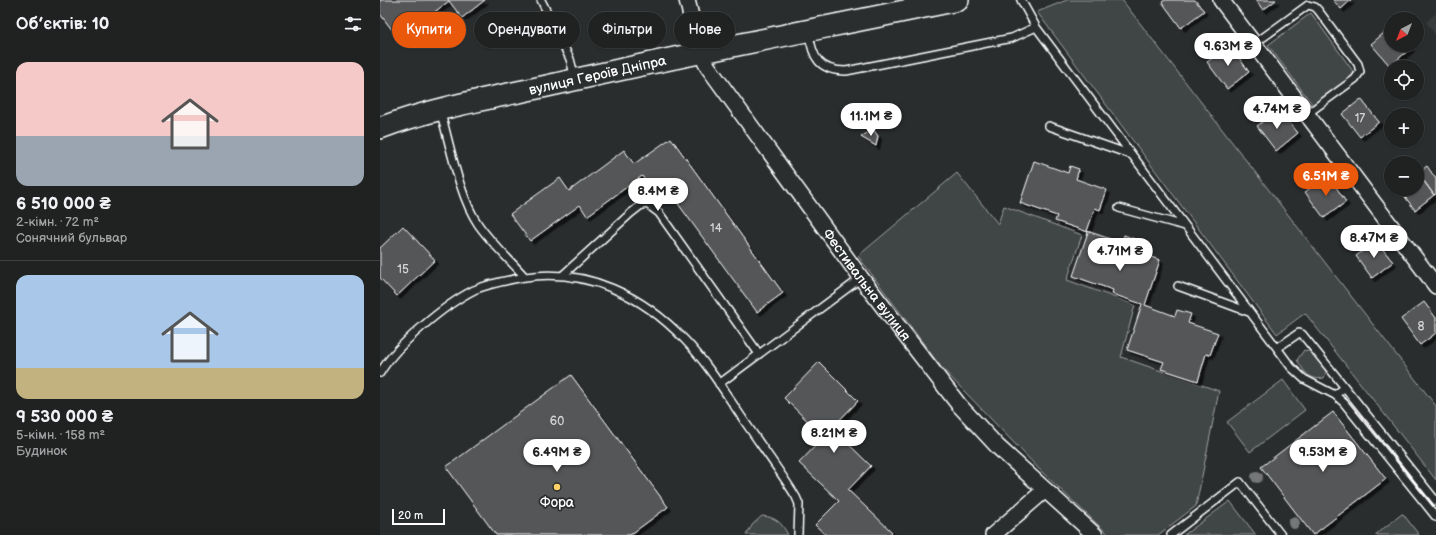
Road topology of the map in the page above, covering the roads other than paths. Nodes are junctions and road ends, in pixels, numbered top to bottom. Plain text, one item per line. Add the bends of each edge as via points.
1 (541, 0) edge
2 (687, 0) edge
3 (958, 0) edge
4 (1021, 0) edge
5 (1221, 0) edge
6 (1036, 27) junction
7 (809, 31) junction
8 (1254, 44) junction
9 (700, 52) junction
10 (575, 80) junction
11 (440, 110) junction
12 (1307, 114) junction
13 (1049, 126) dead end
14 (380, 128) edge
15 (1132, 155) junction
16 (1119, 208) dead end
17 (1185, 226) junction
18 (562, 275) junction
19 (525, 277) junction
20 (861, 278) junction
21 (1178, 286) dead end
22 (1436, 286) edge
23 (1249, 312) junction
24 (1276, 348) junction
25 (759, 354) junction
26 (380, 373) edge
27 (719, 384) junction
28 (1344, 388) junction
29 (1335, 395) junction
30 (1044, 490) junction
31 (1436, 501) edge
32 (1436, 517) edge
33 (798, 535) edge
34 (993, 535) edge
35 (1095, 535) edge
36 (1171, 535) edge
37 (1281, 535) edge

1 - 10 lane via 570,59
2 - 9 street, Фестивальна вулиця
3 - 7 street, вулиця Героїв Дніпра
4 - 6 lane
5 - 8 street
6 - 7 lane via 1012,38 846,71 832,70 819,62 812,52
6 - 15 lane
7 - 9 street, вулиця Героїв Дніпра
8 - 12 street
8 - 12 lane via 1308,6 1312,5 1318,10 1358,64 1360,72 1355,79
9 - 10 street, вулиця Героїв Дніпра
9 - 20 street, Фестивальна вулиця via 720,85
10 - 11 street, вулиця Героїв Дніпра
11 - 14 street, вулиця Героїв Дніпра
11 - 19 lane via 472,213 486,234
12 - 22 street
13 - 15 lane
15 - 17 lane
16 - 17 lane
17 - 23 lane
18 - 19 lane
18 - 25 lane via 631,213 647,204 659,213
18 - 27 lane via 608,286 649,308 686,340
19 - 26 lane via 497,283 463,296 401,345
20 - 25 lane
20 - 30 street, Фестивальна вулиця via 958,405
21 - 23 lane
23 - 24 lane
24 - 28 lane via 1295,334 1302,334
24 - 29 lane via 1304,379
25 - 27 lane
27 - 33 lane via 796,497 799,504
28 - 29 lane
28 - 31 lane
29 - 32 lane via 1351,411
30 - 34 street
30 - 35 street, Фестивальна вулиця
36 - 37 lane via 1240,482

